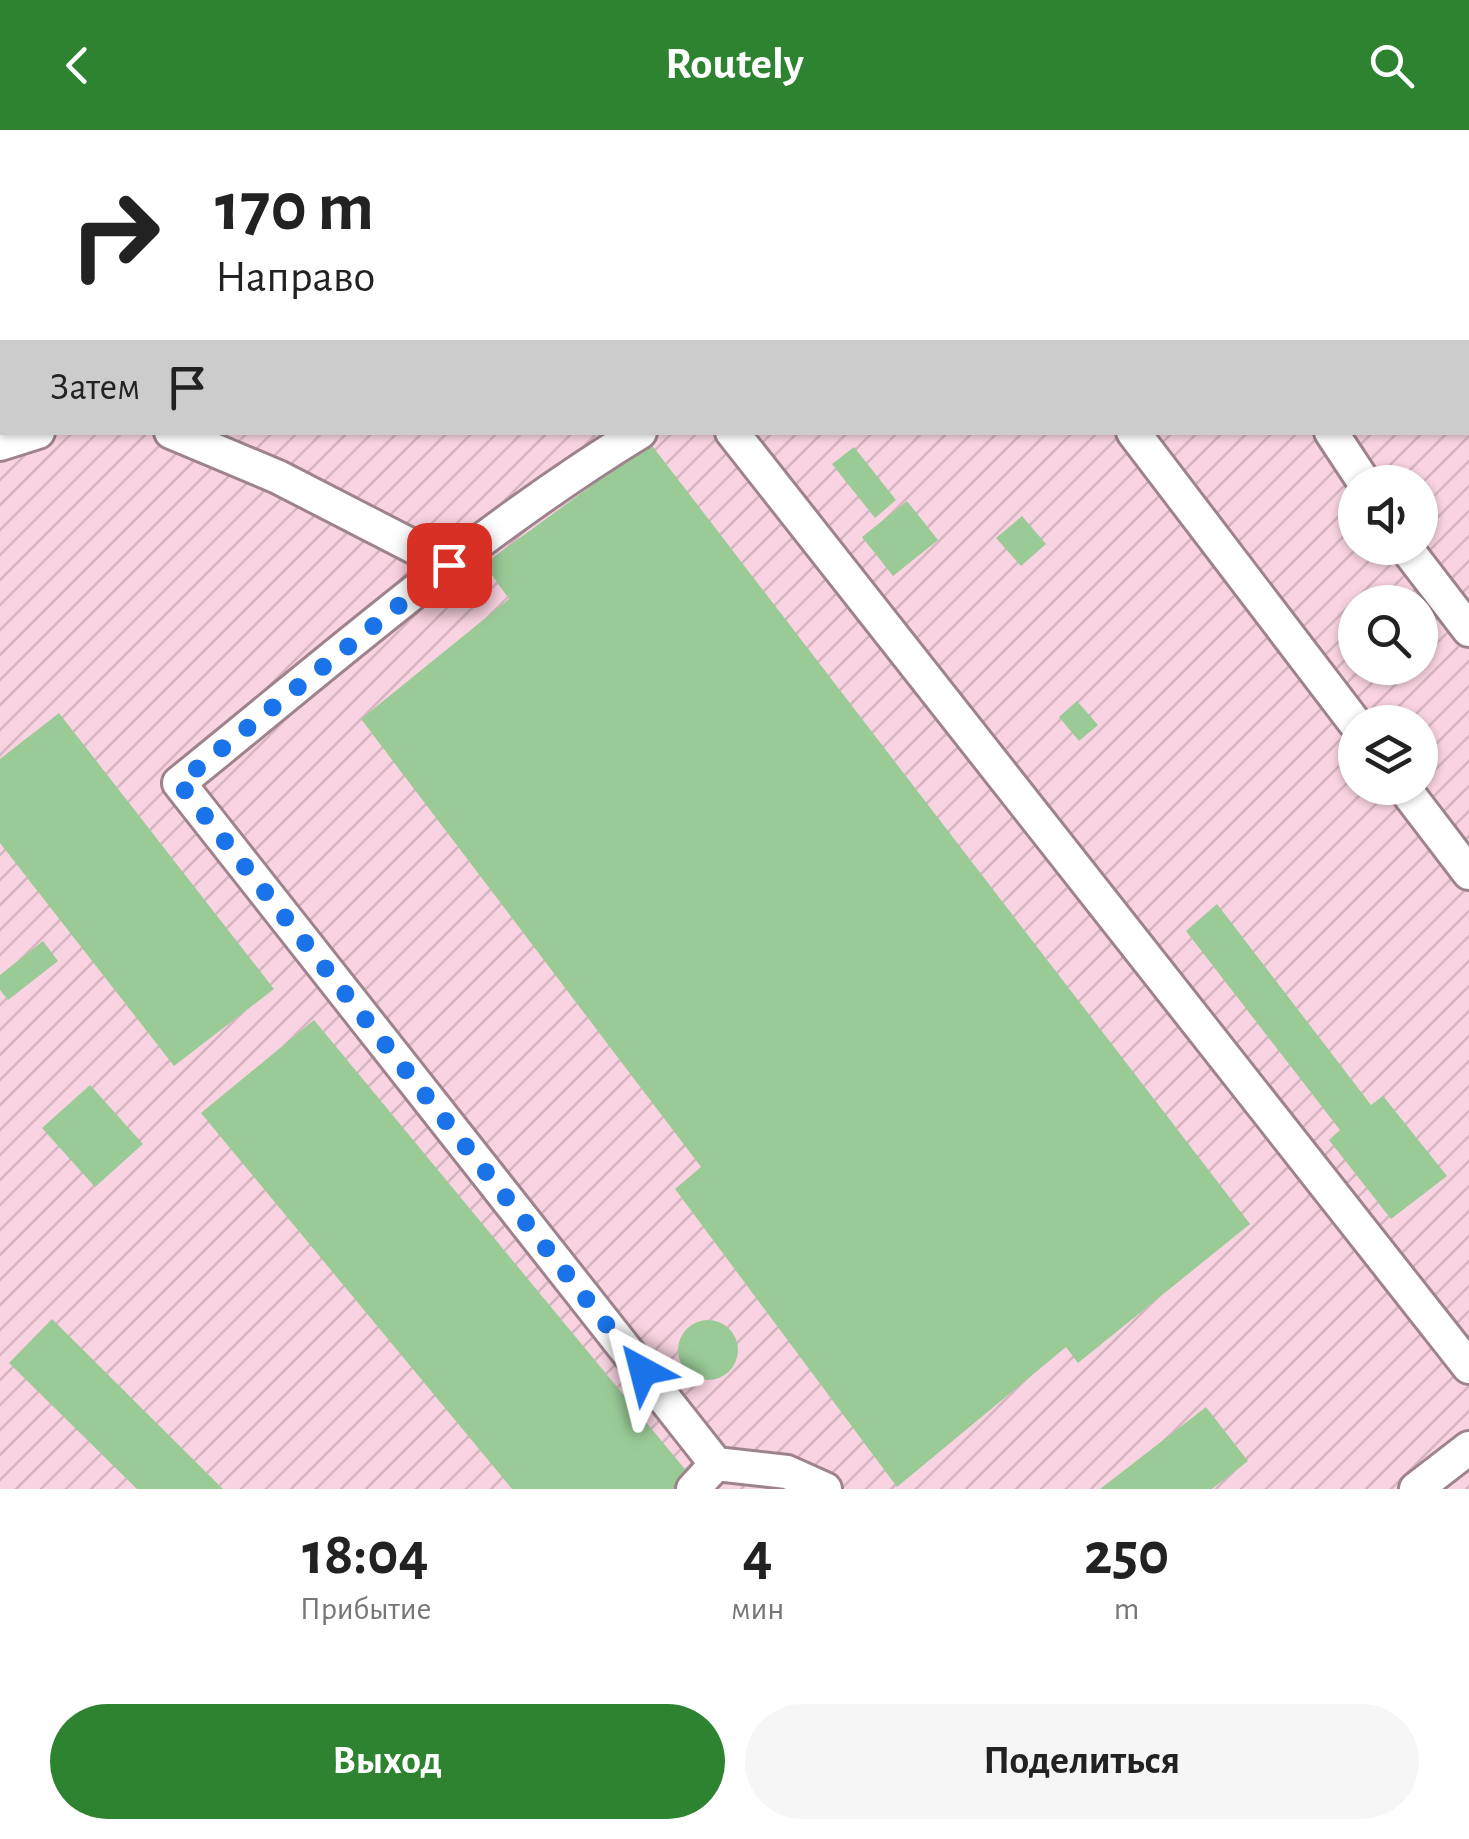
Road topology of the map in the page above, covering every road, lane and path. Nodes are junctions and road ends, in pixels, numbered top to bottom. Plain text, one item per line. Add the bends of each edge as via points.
1 (28, 435) edge
2 (178, 435) edge
3 (635, 435) edge
4 (734, 435) edge
5 (1135, 435) edge
6 (1333, 435) edge
7 (0, 444) edge
8 (1353, 465) edge
9 (449, 565) junction
10 (1419, 565) edge
11 (1469, 630) edge
12 (1341, 705) edge
13 (1417, 805) edge
14 (1469, 873) edge
15 (1469, 1367) edge
16 (1469, 1448) edge
17 (716, 1464) junction
18 (693, 1489) edge
19 (825, 1489) edge
20 (1416, 1489) edge

1 - 7 lane
2 - 9 lane via 278,476
3 - 9 lane
4 - 15 lane
5 - 12 lane
6 - 8 lane
9 - 17 lane via 179,783
10 - 11 lane
13 - 14 lane
16 - 20 lane
17 - 18 lane
17 - 19 lane via 787,1472

